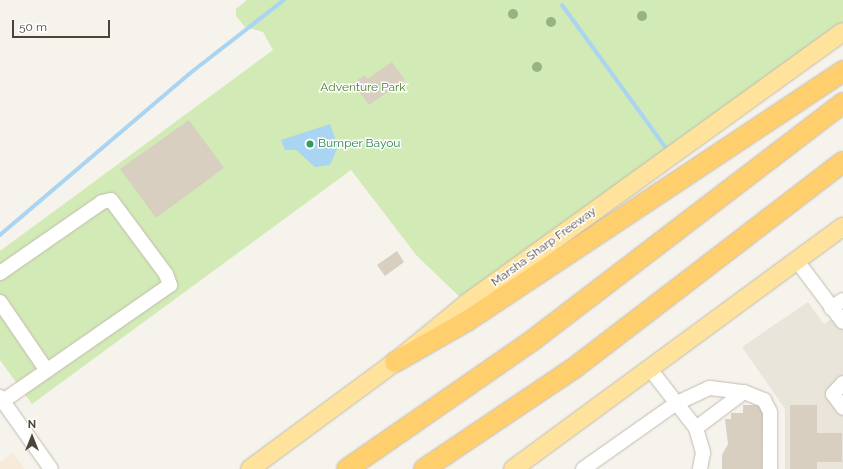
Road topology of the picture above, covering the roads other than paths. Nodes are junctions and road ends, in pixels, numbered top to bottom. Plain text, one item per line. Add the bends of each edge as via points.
1 (843, 32) edge
2 (843, 71) edge
3 (843, 103) edge
4 (843, 162) edge
5 (843, 227) edge
6 (798, 261) junction
7 (0, 273) edge
8 (843, 300) edge
9 (0, 302) edge
10 (832, 308) junction
11 (843, 322) edge
12 (395, 362) junction
13 (650, 369) junction
14 (47, 370) junction
15 (843, 383) edge
16 (744, 392) junction
17 (1, 399) edge
18 (675, 404) junction
19 (843, 408) edge
20 (696, 428) junction
21 (51, 469) edge
22 (250, 469) edge
23 (347, 469) edge
24 (424, 469) edge
25 (513, 469) edge
26 (583, 469) edge
27 (700, 469) edge
28 (770, 469) edge

1 - 12 main road, Marsha Sharp Freeway via 467,303
2 - 12 highway via 467,321
3 - 23 highway via 533,340
4 - 24 highway via 573,368
5 - 6 main road
6 - 10 street
6 - 13 main road
7 - 14 street via 102,202 111,200 166,274 170,285
8 - 10 street
9 - 14 street
10 - 11 street
12 - 22 main road, Marsha Sharp Freeway
13 - 18 street
13 - 25 main road
14 - 17 street
15 - 19 street via 833,394
16 - 18 street via 710,388
16 - 20 street
16 - 28 street via 764,400 770,412
17 - 21 street
18 - 20 street
18 - 26 street
20 - 27 street via 703,453

